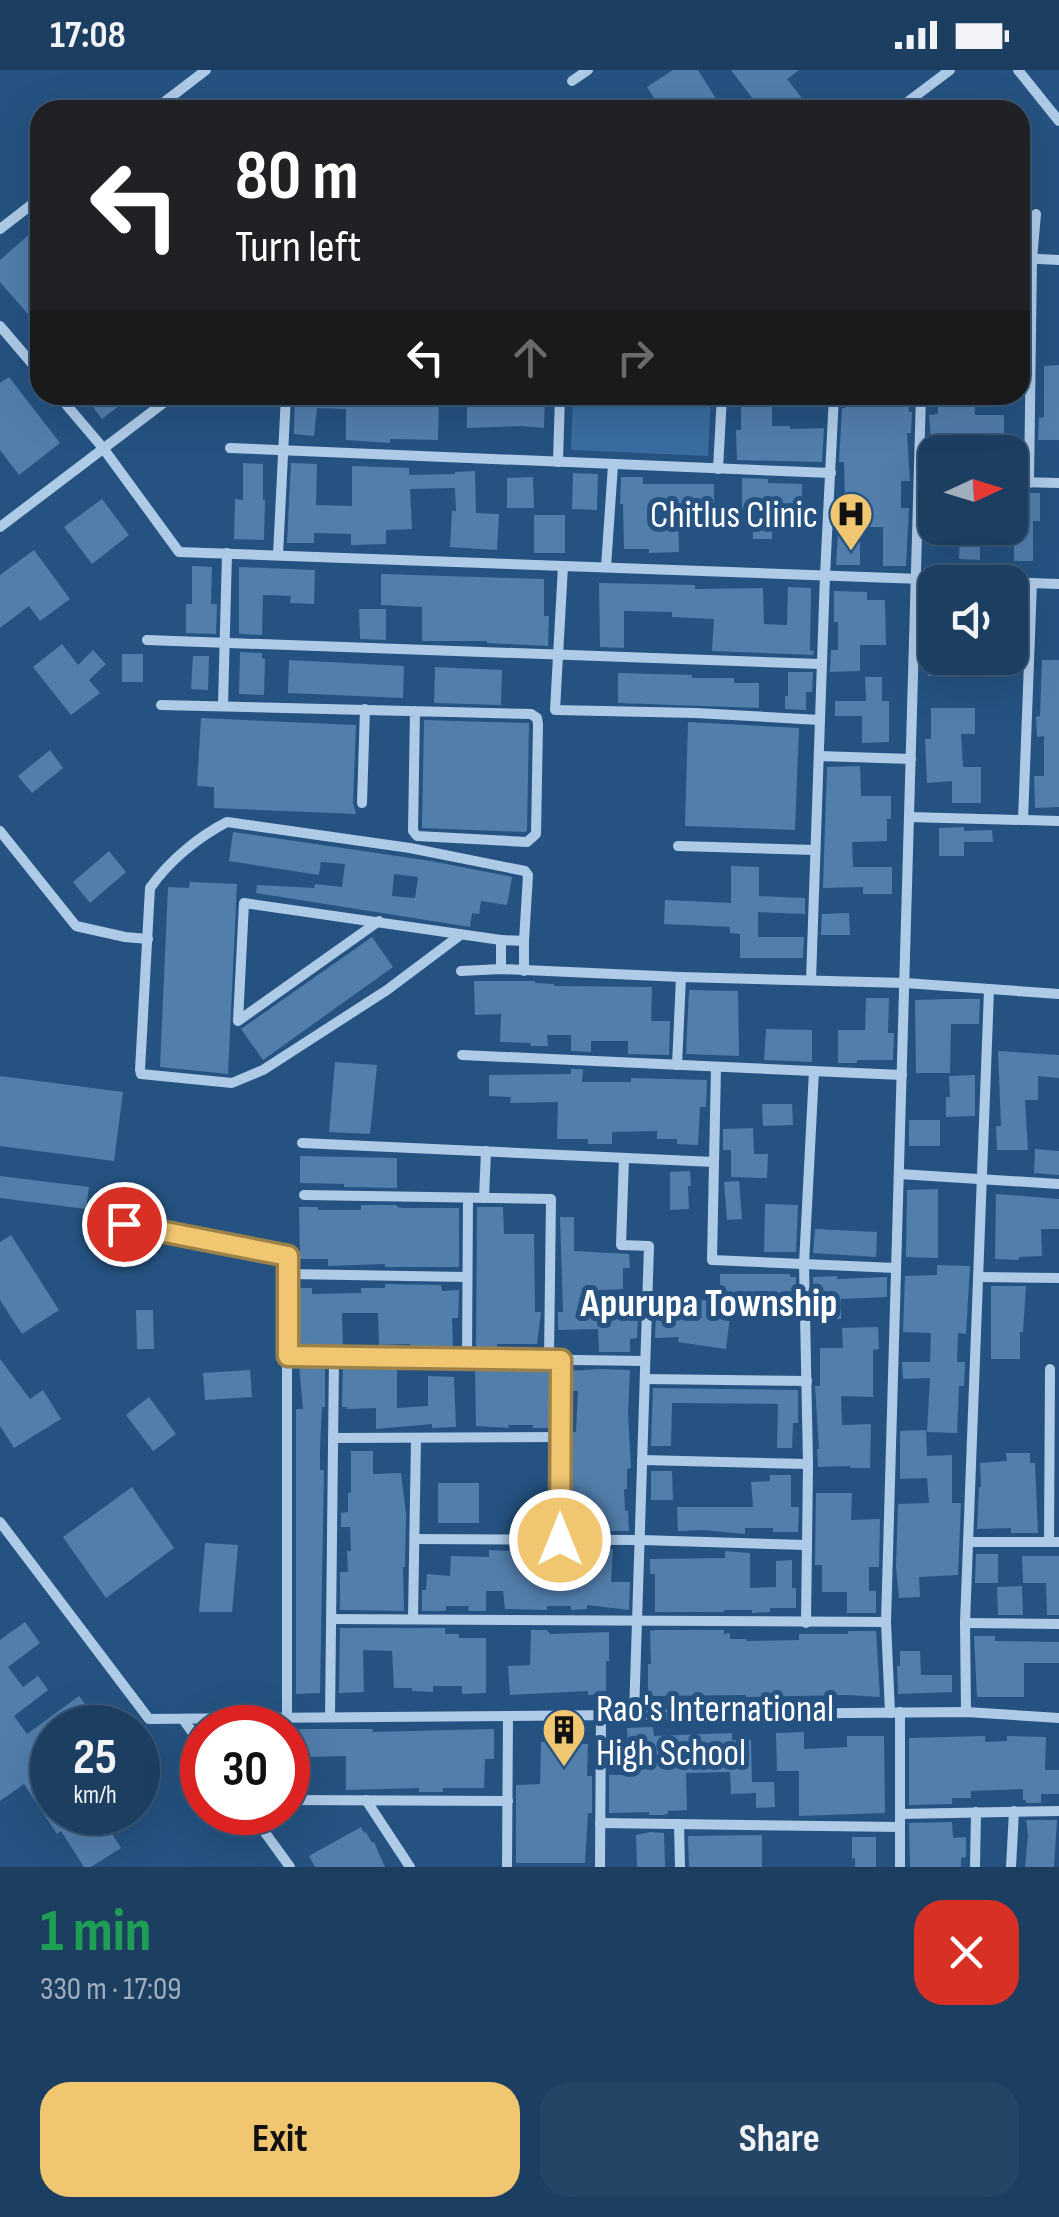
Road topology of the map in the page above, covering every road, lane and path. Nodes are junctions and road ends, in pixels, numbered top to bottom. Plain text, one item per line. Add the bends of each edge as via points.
1 (206, 70) edge
2 (588, 70) edge
3 (950, 70) edge
4 (1018, 70) edge
5 (572, 82) dead end
6 (167, 100) edge
7 (911, 100) edge
8 (1059, 121) edge
9 (30, 206) edge
10 (1036, 214) dead end
11 (0, 229) edge
12 (1030, 241) edge
13 (1030, 259) edge
14 (1059, 260) edge
15 (0, 326) edge
16 (30, 361) edge
17 (66, 405) edge
18 (161, 405) edge
19 (285, 405) edge
20 (560, 405) edge
21 (721, 405) edge
22 (834, 405) edge
23 (921, 405) edge
24 (1027, 405) edge
25 (920, 435) edge
26 (1028, 435) edge
27 (103, 448) junction
28 (230, 448) dead end
29 (283, 451) junction
30 (558, 462) junction
31 (612, 465) junction
32 (718, 469) junction
33 (831, 473) junction
34 (1028, 482) edge
35 (1059, 482) edge
36 (918, 514) edge
37 (0, 527) edge
38 (226, 554) junction
39 (278, 556) junction
40 (563, 566) junction
41 (606, 567) junction
42 (824, 575) junction
43 (916, 578) junction
44 (1032, 583) junction
45 (1059, 584) edge
46 (148, 640) dead end
47 (224, 643) junction
48 (558, 655) junction
49 (822, 664) junction
50 (162, 705) dead end
51 (223, 705) junction
52 (365, 709) junction
53 (415, 710) junction
54 (820, 720) junction
55 (819, 756) junction
56 (911, 759) junction
57 (362, 803) dead end
58 (909, 817) junction
59 (1023, 820) junction
60 (1059, 821) edge
61 (0, 831) edge
62 (678, 846) dead end
63 (816, 850) junction
64 (379, 921) junction
65 (459, 936) junction
66 (148, 939) junction
67 (501, 940) junction
68 (524, 941) junction
69 (501, 969) junction
70 (461, 970) dead end
71 (524, 970) junction
72 (680, 977) junction
73 (812, 980) junction
74 (904, 983) junction
75 (989, 990) junction
76 (1059, 994) edge
77 (462, 1056) dead end
78 (677, 1065) junction
79 (716, 1067) junction
80 (814, 1071) junction
81 (902, 1075) junction
82 (302, 1143) dead end
83 (486, 1152) junction
84 (624, 1158) junction
85 (714, 1162) junction
86 (899, 1174) junction
87 (981, 1179) junction
88 (1059, 1184) edge
89 (304, 1195) dead end
90 (468, 1198) junction
91 (484, 1198) junction
92 (98, 1220) dead end
93 (804, 1264) junction
94 (896, 1268) junction
95 (288, 1274) junction
96 (467, 1276) junction
97 (978, 1276) junction
98 (1059, 1278) edge
99 (288, 1356) junction
100 (334, 1356) junction
101 (467, 1358) junction
102 (555, 1359) junction
103 (645, 1361) junction
104 (1050, 1369) dead end
105 (644, 1379) junction
106 (806, 1380) junction
107 (560, 1437) junction
108 (333, 1438) junction
109 (416, 1438) junction
110 (642, 1460) junction
111 (808, 1464) junction
112 (1, 1524) edge
113 (415, 1539) junction
114 (560, 1540) junction
115 (640, 1540) junction
116 (968, 1542) junction
117 (1054, 1542) edge
118 (806, 1545) junction
119 (331, 1619) junction
120 (413, 1620) junction
121 (637, 1620) junction
122 (886, 1622) junction
123 (806, 1623) junction
124 (965, 1623) junction
125 (1059, 1624) edge
126 (287, 1705) edge
127 (966, 1712) junction
128 (895, 1713) junction
129 (601, 1715) junction
130 (634, 1715) junction
131 (508, 1716) junction
132 (310, 1718) edge
133 (330, 1718) junction
134 (1059, 1718) edge
135 (180, 1719) edge
136 (310, 1800) edge
137 (366, 1800) junction
138 (508, 1800) junction
139 (1014, 1810) junction
140 (1059, 1811) edge
141 (976, 1812) junction
142 (900, 1821) junction
143 (600, 1823) junction
144 (679, 1824) junction
145 (266, 1835) edge
146 (290, 1867) edge
147 (410, 1867) edge
148 (507, 1867) edge
149 (600, 1867) edge
150 (680, 1867) edge
151 (900, 1867) edge
152 (976, 1867) edge
153 (1011, 1867) edge

1 - 6 street
2 - 5 street
3 - 7 street
4 - 8 street
9 - 11 street
10 - 12 street
13 - 14 street
15 - 16 street
17 - 27 street
18 - 27 street
19 - 29 street
20 - 30 street
21 - 32 street
22 - 33 street
23 - 25 street
24 - 26 street
27 - 37 street
27 - 38 street via 179,552
28 - 29 street
29 - 30 street
29 - 39 street
30 - 31 street
31 - 32 street
31 - 41 street
32 - 33 street
33 - 42 street
34 - 35 street
36 - 43 street
38 - 39 street
38 - 47 street
39 - 40 street
40 - 41 street
40 - 48 street
41 - 42 street
42 - 43 street
42 - 49 street
43 - 44 street
43 - 56 street
44 - 45 street
44 - 59 street
46 - 47 street
47 - 48 street
47 - 51 street
48 - 49 street
48 - 54 street via 555,710
49 - 54 street
50 - 51 street
51 - 52 street
52 - 53 street
52 - 57 street
53 - 53 street via 413,832 534,838 537,718
54 - 55 street
55 - 56 street
55 - 63 street
56 - 58 street
58 - 59 street
58 - 74 street
59 - 60 street
61 - 66 street via 76,926
62 - 63 street
63 - 73 street
64 - 64 street via 244,903 238,1021 332,954
64 - 65 street
65 - 66 street via 263,1070 232,1083 142,1074
65 - 67 street
66 - 68 street via 156,879 205,833 236,822 525,871
67 - 68 street
67 - 69 street
68 - 71 street
69 - 70 street
69 - 71 street
71 - 72 street
72 - 73 street
72 - 78 street
73 - 74 street
74 - 75 street
74 - 81 street
75 - 76 street
75 - 87 street
77 - 78 street
78 - 79 street
79 - 80 street
79 - 85 street
80 - 81 street
80 - 93 street
81 - 86 street
82 - 83 street
83 - 84 street
83 - 91 street
84 - 85 street
84 - 103 street via 620,1245 649,1246
85 - 93 street via 712,1260
86 - 87 street
86 - 94 street
87 - 88 street
87 - 97 street
89 - 90 street
90 - 91 street
90 - 96 street
91 - 102 street via 551,1199
92 - 95 street via 288,1256
93 - 94 street
93 - 106 street
94 - 122 street
95 - 96 street
95 - 99 street
96 - 101 street
97 - 98 street
97 - 116 street
99 - 100 street
99 - 126 street
100 - 101 street
100 - 108 street
101 - 102 street
102 - 103 street
102 - 107 street
103 - 105 street
104 - 117 street
105 - 106 street
105 - 110 street
106 - 111 street
107 - 109 street
107 - 114 street
108 - 109 street
108 - 119 street
109 - 113 street
110 - 111 street
110 - 115 street
111 - 118 street
112 - 135 street via 149,1719
113 - 114 street
113 - 120 street
114 - 115 street
115 - 118 street
115 - 121 street
116 - 117 street
116 - 124 street
118 - 123 street
119 - 120 street
119 - 133 street
120 - 121 street
121 - 123 street
121 - 130 street
122 - 123 street
122 - 128 street
124 - 125 street
124 - 127 street
127 - 128 street
127 - 134 street
128 - 130 street
128 - 142 street
129 - 130 street
129 - 131 street
129 - 143 street
131 - 133 street
131 - 138 street
132 - 133 street
136 - 137 street
137 - 138 street
137 - 147 street
138 - 148 street
139 - 140 street
139 - 141 street
139 - 153 street
141 - 142 street
141 - 152 street
142 - 144 street
142 - 151 street
143 - 144 street
143 - 149 street
144 - 150 street
145 - 146 street

